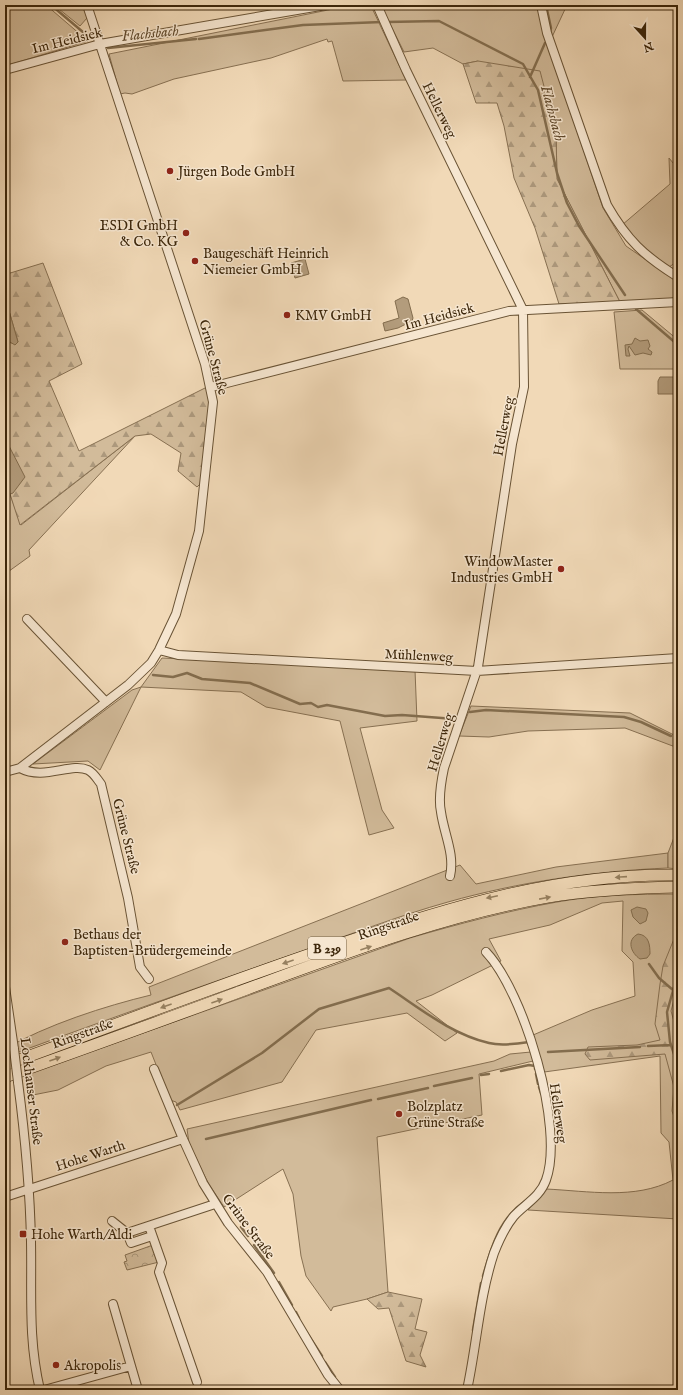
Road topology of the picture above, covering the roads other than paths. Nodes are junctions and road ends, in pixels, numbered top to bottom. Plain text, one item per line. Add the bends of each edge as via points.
1 (87, 5) edge
2 (326, 5) edge
3 (377, 5) edge
4 (540, 5) edge
5 (100, 44) junction
6 (5, 70) edge
7 (678, 277) edge
8 (678, 302) edge
9 (523, 310) junction
10 (211, 387) junction
11 (26, 619) dead end
12 (159, 650) junction
13 (678, 658) edge
14 (477, 671) junction
15 (106, 702) junction
16 (20, 768) junction
17 (5, 772) edge
18 (678, 875) edge
19 (450, 876) dead end
20 (678, 887) edge
21 (486, 952) dead end
22 (149, 979) dead end
23 (5, 987) edge
24 (5, 1064) edge
25 (154, 1069) dead end
26 (5, 1077) edge
27 (183, 1139) junction
28 (30, 1188) junction
29 (5, 1197) edge
30 (215, 1204) junction
31 (112, 1221) dead end
32 (149, 1226) junction
33 (127, 1233) junction
34 (152, 1236) junction
35 (113, 1304) dead end
36 (131, 1366) junction
37 (197, 1382) dead end
38 (40, 1390) edge
39 (44, 1390) edge
40 (138, 1390) edge
41 (340, 1390) edge
42 (467, 1390) edge

1 - 5 street, Grüne Straße
2 - 5 street, Im Heidsiek
3 - 9 street, Hellerweg
4 - 7 street via 547,33 607,205 620,228 638,248
5 - 6 street, Im Heidsiek
5 - 10 street, Grüne Straße
8 - 9 street, Im Heidsiek
9 - 10 street, Im Heidsiek via 509,311
9 - 14 street, Hellerweg via 524,387 512,444
10 - 12 street, Grüne Straße via 212,425 199,531 179,604
11 - 15 street
12 - 14 street, Mühlenweg via 178,655
12 - 15 street, Grüne Straße via 142,673
13 - 14 street, Mühlenweg
14 - 19 street, Hellerweg via 441,782 440,811 452,857
15 - 16 street, Grüne Straße
16 - 17 street, Grüne Straße
16 - 22 street, Grüne Straße via 35,774 88,770 101,784 128,898 140,967
18 -> 24 highway, Ringstraße / B 239 via 602,878 545,886 429,914
26 -> 20 highway, Ringstraße / B 239 via 426,927 548,897
21 - 42 street, Hellerweg via 498,964 532,1043 550,1126 551,1157 542,1188 510,1222 494,1253 481,1302 474,1359
23 - 28 street, Lockhauser Straße, bridge via 26,1139
25 - 27 street, Grüne Straße
27 - 28 street, Hohe Warth
27 - 30 street, Grüne Straße
28 - 29 street, Hohe Warth
28 - 38 street, Lockhauser Straße via 30,1333
30 - 32 street
30 - 41 street, Grüne Straße via 267,1272 328,1375
31 - 33 street
32 - 33 street
32 - 34 street
33 - 34 street via 131,1243
34 - 37 street via 162,1263 159,1272
35 - 36 street
36 - 39 street
36 - 40 street

